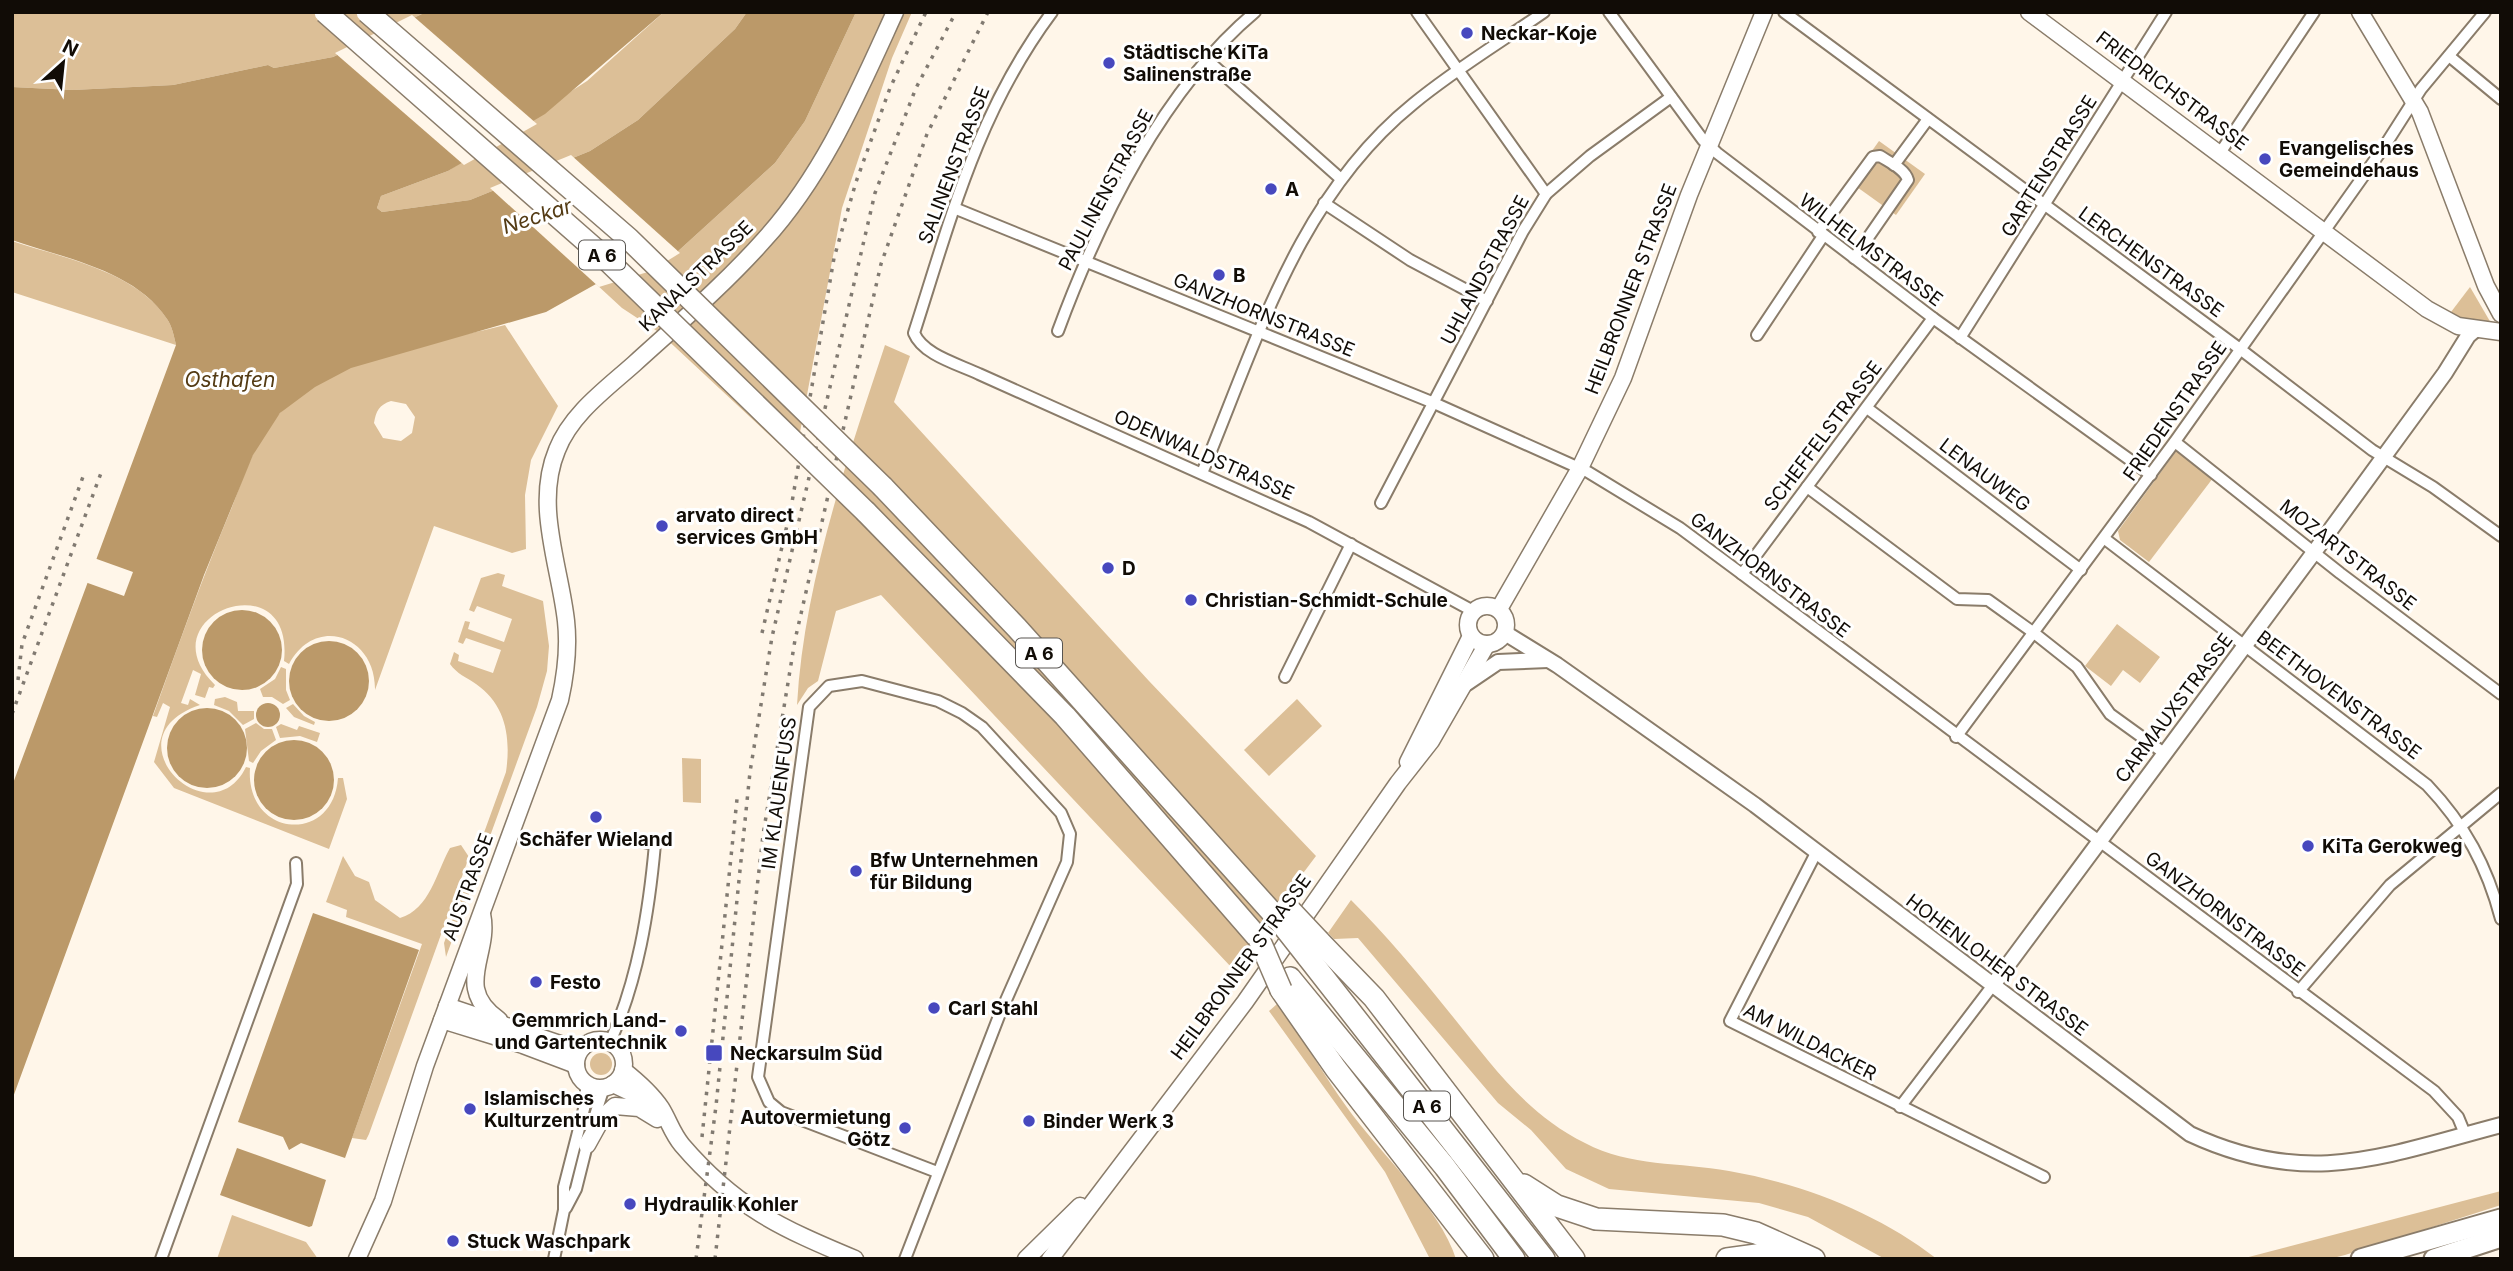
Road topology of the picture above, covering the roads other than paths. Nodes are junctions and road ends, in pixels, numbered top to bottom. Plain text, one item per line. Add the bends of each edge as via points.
1 (325, 12) edge
2 (367, 12) edge
3 (895, 12) edge
4 (1052, 12) edge
5 (1255, 12) edge
6 (1417, 12) edge
7 (1544, 12) edge
8 (1609, 12) edge
9 (1764, 12) edge
10 (1784, 12) edge
11 (2029, 12) edge
12 (2166, 12) edge
13 (2314, 12) edge
14 (2360, 12) edge
15 (2485, 12) edge
16 (2449, 56) junction
17 (1206, 59) junction
18 (1459, 71) junction
19 (2123, 81) junction
20 (1671, 97) junction
21 (2501, 99) edge
22 (2415, 100) junction
23 (1928, 118) junction
24 (1709, 145) junction
25 (2220, 153) junction
26 (1894, 165) junction
27 (1341, 179) junction
28 (1546, 194) junction
29 (1324, 203) junction
30 (2045, 206) junction
31 (954, 208) junction
32 (2325, 232) junction
33 (1820, 234) junction
34 (1854, 258) junction
35 (1085, 261) junction
36 (1487, 301) junction
37 (2501, 314) edge
38 (1933, 318) junction
39 (2476, 330) junction
40 (1058, 331) dead end
41 (1259, 332) junction
42 (2501, 332) edge
43 (1757, 335) dead end
44 (1960, 338) junction
45 (917, 341) joint
46 (2240, 349) junction
47 (1434, 403) junction
48 (1867, 408) junction
49 (2175, 442) junction
50 (2384, 456) junction
51 (1580, 468) junction
52 (1202, 473) junction
53 (2151, 475) junction
54 (1807, 487) junction
55 (1381, 503) dead end
56 (549, 522) joint
57 (2501, 536) edge
58 (2105, 539) junction
59 (1351, 544) junction
60 (2315, 551) junction
61 (2081, 570) junction
62 (1742, 574) junction
63 (1499, 609) junction
64 (1473, 611) junction
65 (1505, 633) junction
66 (2035, 633) junction
67 (1471, 636) junction
68 (1487, 644) junction
69 (2244, 645) junction
70 (1550, 660) junction
71 (1285, 677) dead end
72 (1462, 689) junction
73 (2501, 694) edge
74 (1956, 737) junction
75 (2164, 753) junction
76 (1398, 783) junction
77 (2501, 793) edge
78 (2461, 824) junction
79 (639, 841) dead end
80 (2099, 841) junction
81 (1816, 853) junction
82 (296, 863) dead end
83 (482, 911) junction
84 (2501, 919) edge
85 (1313, 949) junction
86 (1286, 984) junction
87 (1993, 985) junction
88 (2298, 992) junction
89 (444, 1013) junction
90 (505, 1026) junction
91 (610, 1042) junction
92 (583, 1047) junction
93 (576, 1065) junction
94 (613, 1081) junction
95 (586, 1083) junction
96 (1900, 1107) junction
97 (663, 1123) junction
98 (2501, 1125) edge
99 (2465, 1134) junction
100 (587, 1145) junction
101 (937, 1172) junction
102 (1114, 1172) junction
103 (2044, 1177) dead end
104 (1515, 1180) junction
105 (1082, 1204) junction
106 (564, 1210) junction
107 (1448, 1214) junction
108 (2501, 1219) edge
109 (2501, 1237) edge
110 (839, 1252) junction
111 (161, 1259) edge
112 (357, 1259) edge
113 (554, 1259) edge
114 (855, 1259) edge
115 (868, 1259) edge
116 (905, 1259) edge
117 (1026, 1259) edge
118 (1037, 1259) edge
119 (1050, 1259) edge
120 (1470, 1259) edge
121 (1483, 1259) edge
122 (1514, 1259) edge
123 (1544, 1259) edge
124 (1574, 1259) edge
125 (1727, 1259) edge
126 (1784, 1259) edge
127 (1815, 1259) edge
128 (2361, 1259) edge
129 (2434, 1259) edge

1 - 86 highway, A 6, bridge via 604,257 866,512 1065,716 1259,939
2 - 85 highway, A 6, bridge via 629,239 883,487
3 - 56 main road, KANALSTRASSE via 828,152 774,229 721,286 569,428 550,469
4 - 31 street, SALINENSTRASSE via 1003,85
5 - 17 street, PAULINENSTRASSE
6 - 18 street
7 - 18 street
8 - 20 street, WILHELMSTRASSE
9 - 24 main road, HEILBRONNER STRASSE
10 - 23 street, LERCHENSTRASSE
11 - 19 main road, FRIEDRICHSTRASSE
12 - 19 street, GARTENSTRASSE
13 - 25 street
14 - 22 main road
15 - 16 street, FRIEDENSTRASSE
16 - 21 street
16 - 22 street, FRIEDENSTRASSE
17 - 27 street
17 - 35 street, PAULINENSTRASSE via 1171,105
18 - 27 street via 1413,104
18 - 28 street
19 - 25 main road, FRIEDRICHSTRASSE
19 - 30 street, GARTENSTRASSE
20 - 24 street, WILHELMSTRASSE
20 - 28 street, UHLANDSTRASSE
22 - 32 street, FRIEDENSTRASSE
22 - 37 main road
23 - 26 street
23 - 30 street, LERCHENSTRASSE
24 - 33 street, WILHELMSTRASSE
24 - 51 main road, HEILBRONNER STRASSE via 1647,318
25 - 32 main road, FRIEDRICHSTRASSE
26 - 33 street via 1873,157
26 - 34 street via 1908,180
27 - 29 street
28 - 36 street, UHLANDSTRASSE
29 - 36 street via 1410,260
29 - 41 street via 1277,287
30 - 44 street, GARTENSTRASSE
30 - 46 street, LERCHENSTRASSE
31 - 35 street, GANZHORNSTRASSE
31 - 45 street, SALINENSTRASSE via 914,333
32 - 39 main road, FRIEDRICHSTRASSE via 2427,309
32 - 46 street, FRIEDENSTRASSE
33 - 34 street, WILHELMSTRASSE
33 - 43 street
34 - 38 street, WILHELMSTRASSE
35 - 40 street, PAULINENSTRASSE
35 - 41 street, GANZHORNSTRASSE
36 - 47 street, UHLANDSTRASSE
38 - 44 street, WILHELMSTRASSE
38 - 48 street, SCHEFFELSTRASSE
39 - 42 main road, FRIEDRICHSTRASSE
39 - 50 street, CARMAUXSTRASSE
41 - 47 street, GANZHORNSTRASSE
41 - 52 street
44 - 53 street, WILHELMSTRASSE
45 - 52 street, ODENWALDSTRASSE via 979,374
46 - 49 street, FRIEDENSTRASSE
46 - 50 street, LERCHENSTRASSE
47 - 51 street, GANZHORNSTRASSE
47 - 55 street, UHLANDSTRASSE
48 - 54 street, SCHEFFELSTRASSE
48 - 61 street, LENAUWEG
49 - 53 street, FRIEDENSTRASSE
49 - 60 street, MOZARTSTRASSE
50 - 57 street, LERCHENSTRASSE
50 - 60 street, CARMAUXSTRASSE
51 - 62 street, GANZHORNSTRASSE via 1628,495
51 - 63 main road, HEILBRONNER STRASSE
52 - 59 street, ODENWALDSTRASSE
53 - 58 street, FRIEDENSTRASSE
54 - 62 street, SCHEFFELSTRASSE
54 - 66 street via 1957,599 1988,600
56 - 83 main road, AUSTRASSE via 566,620 566,673
58 - 61 street, FRIEDENSTRASSE
58 - 69 street, BEETHOVENSTRASSE
59 - 64 street, ODENWALDSTRASSE
59 - 71 street
60 - 69 street, CARMAUXSTRASSE
60 - 73 street, MOZARTSTRASSE
61 - 66 street, FRIEDENSTRASSE
62 - 74 street, GANZHORNSTRASSE
63 - 64 main road via 1486,605
63 - 65 main road via 1506,620
64 - 67 main road via 1468,623
65 - 68 main road
65 - 70 street, HOHENLOHER STRASSE
66 - 74 street, FRIEDENSTRASSE
66 - 75 street via 2077,667 2110,714
67 - 68 main road
67 - 76 main road, HEILBRONNER STRASSE
68 - 72 main road, HEILBRONNER STRASSE
69 - 75 street, CARMAUXSTRASSE
69 - 78 street, BEETHOVENSTRASSE via 2412,772
70 - 72 street via 1498,662 1472,677
70 - 81 street, HOHENLOHER STRASSE
72 - 76 main road, HEILBRONNER STRASSE via 1420,758
74 - 80 street, GANZHORNSTRASSE
75 - 80 street, CARMAUXSTRASSE
76 - 102 main road, HEILBRONNER STRASSE via 1245,1002
77 - 78 street
78 - 84 street, BEETHOVENSTRASSE via 2487,874
78 - 88 street via 2390,885
79 - 91 street via 655,844 649,909
80 - 87 street, CARMAUXSTRASSE
80 - 88 street, GANZHORNSTRASSE
81 - 87 street, HOHENLOHER STRASSE
81 - 96 street, AM WILDACKER via 1730,1021
82 - 111 street via 297,884
83 - 89 main road, AUSTRASSE
83 - 90 main road via 486,932 475,966 475,989 482,1004
85 - 104 highway via 1374,998
85 - 123 highway, A 6
86 - 107 highway via 1336,1069
86 - 122 highway, A 6 via 1445,1167
87 - 96 street, CARMAUXSTRASSE
87 - 99 street, HOHENLOHER STRASSE via 2180,1128 2248,1157 2329,1165
88 - 99 street, GANZHORNSTRASSE via 2434,1091 2458,1117
89 - 90 main road
89 - 93 main road
89 - 112 main road, AUSTRASSE via 383,1201
90 - 92 main road
91 - 92 main road via 593,1041
91 - 94 main road via 623,1057
92 - 93 main road
93 - 95 main road
94 - 95 main road
94 - 97 main road via 637,1096
94 - 100 street
95 - 106 street via 586,1101 564,1187
96 - 103 street, AM WILDACKER
97 - 100 main road via 639,1108 615,1106 602,1118
97 - 110 main road via 698,1164 750,1208 773,1224
98 - 99 street, HOHENLOHER STRASSE
100 - 106 street via 576,1189
101 - 101 street, IM KLAUENFUSS via 1067,862 1070,834 1061,813 982,727 962,713 938,701 847,681 829,685 808,707 758,1077 769,1102 781,1112
101 - 116 street, IM KLAUENFUSS
102 - 105 main road, HEILBRONNER STRASSE
102 - 119 main road, HEILBRONNER STRASSE
104 - 124 highway
104 - 127 highway via 1557,1206 1596,1219 1723,1226 1756,1233
105 - 117 main road
105 - 118 main road, HEILBRONNER STRASSE
106 - 113 street
107 - 120 highway
107 - 121 highway
108 - 128 highway
109 - 129 highway
110 - 114 main road
110 - 115 main road
125 - 126 highway via 1764,1254

